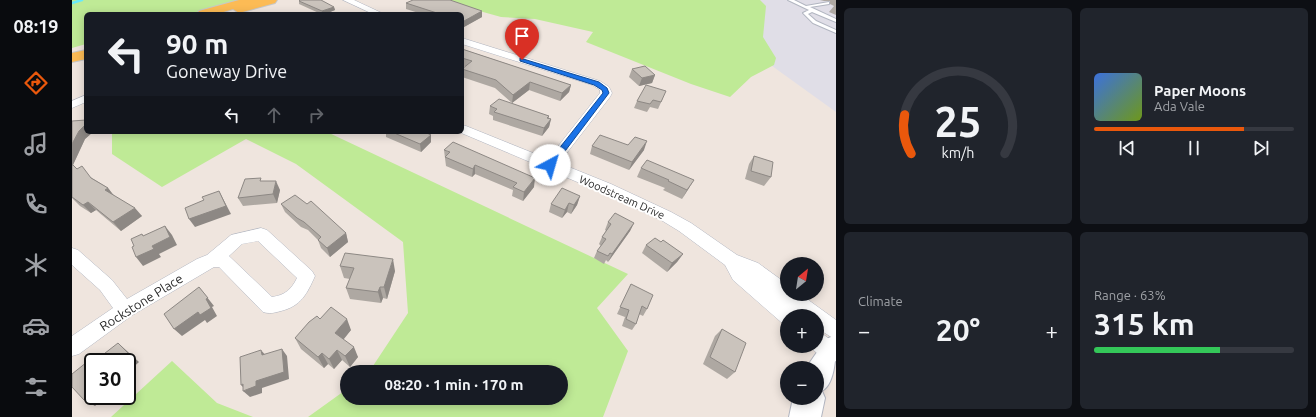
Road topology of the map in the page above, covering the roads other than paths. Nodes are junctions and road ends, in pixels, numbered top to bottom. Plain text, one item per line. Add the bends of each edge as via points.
1 (252, 0) edge
2 (271, 0) edge
3 (347, 0) edge
4 (790, 0) edge
5 (828, 3) dead end
6 (804, 7) junction
7 (813, 10) junction
8 (210, 12) edge
9 (230, 12) edge
10 (375, 12) edge
11 (836, 21) edge
12 (836, 32) edge
13 (464, 42) edge
14 (84, 48) edge
15 (72, 52) edge
16 (84, 55) edge
17 (72, 58) edge
18 (84, 99) edge
19 (72, 105) edge
20 (464, 130) edge
21 (550, 165) junction
22 (72, 254) edge
23 (213, 260) junction
24 (731, 260) junction
25 (780, 309) edge
26 (806, 309) edge
27 (125, 310) junction
28 (824, 332) edge
29 (830, 343) edge
30 (72, 347) edge
31 (823, 361) edge
32 (808, 405) edge
33 (805, 417) edge

1 - 8 main road
2 - 9 main road
3 - 10 street
4 - 6 lane
5 - 6 lane
6 - 7 lane
7 - 11 lane
7 - 12 lane via 805,13 806,16
13 - 21 street via 596,83 605,89 604,97
14 - 15 main road
16 - 17 main road
18 - 19 street
20 - 21 street, Woodstream Drive
21 - 24 street, Woodstream Drive via 660,213 685,227
22 - 27 street via 106,286
23 - 23 street, Rockstone Place via 223,260 269,306 288,302 301,290 306,276 261,234 237,239
23 - 27 street, Rockstone Place
24 - 25 street, Woodstream Drive via 739,275
24 - 26 street, Woodstream Drive via 752,268
27 - 30 street, Rockstone Place
28 - 29 street, Woodstream Drive
29 - 31 street
32 - 33 street

